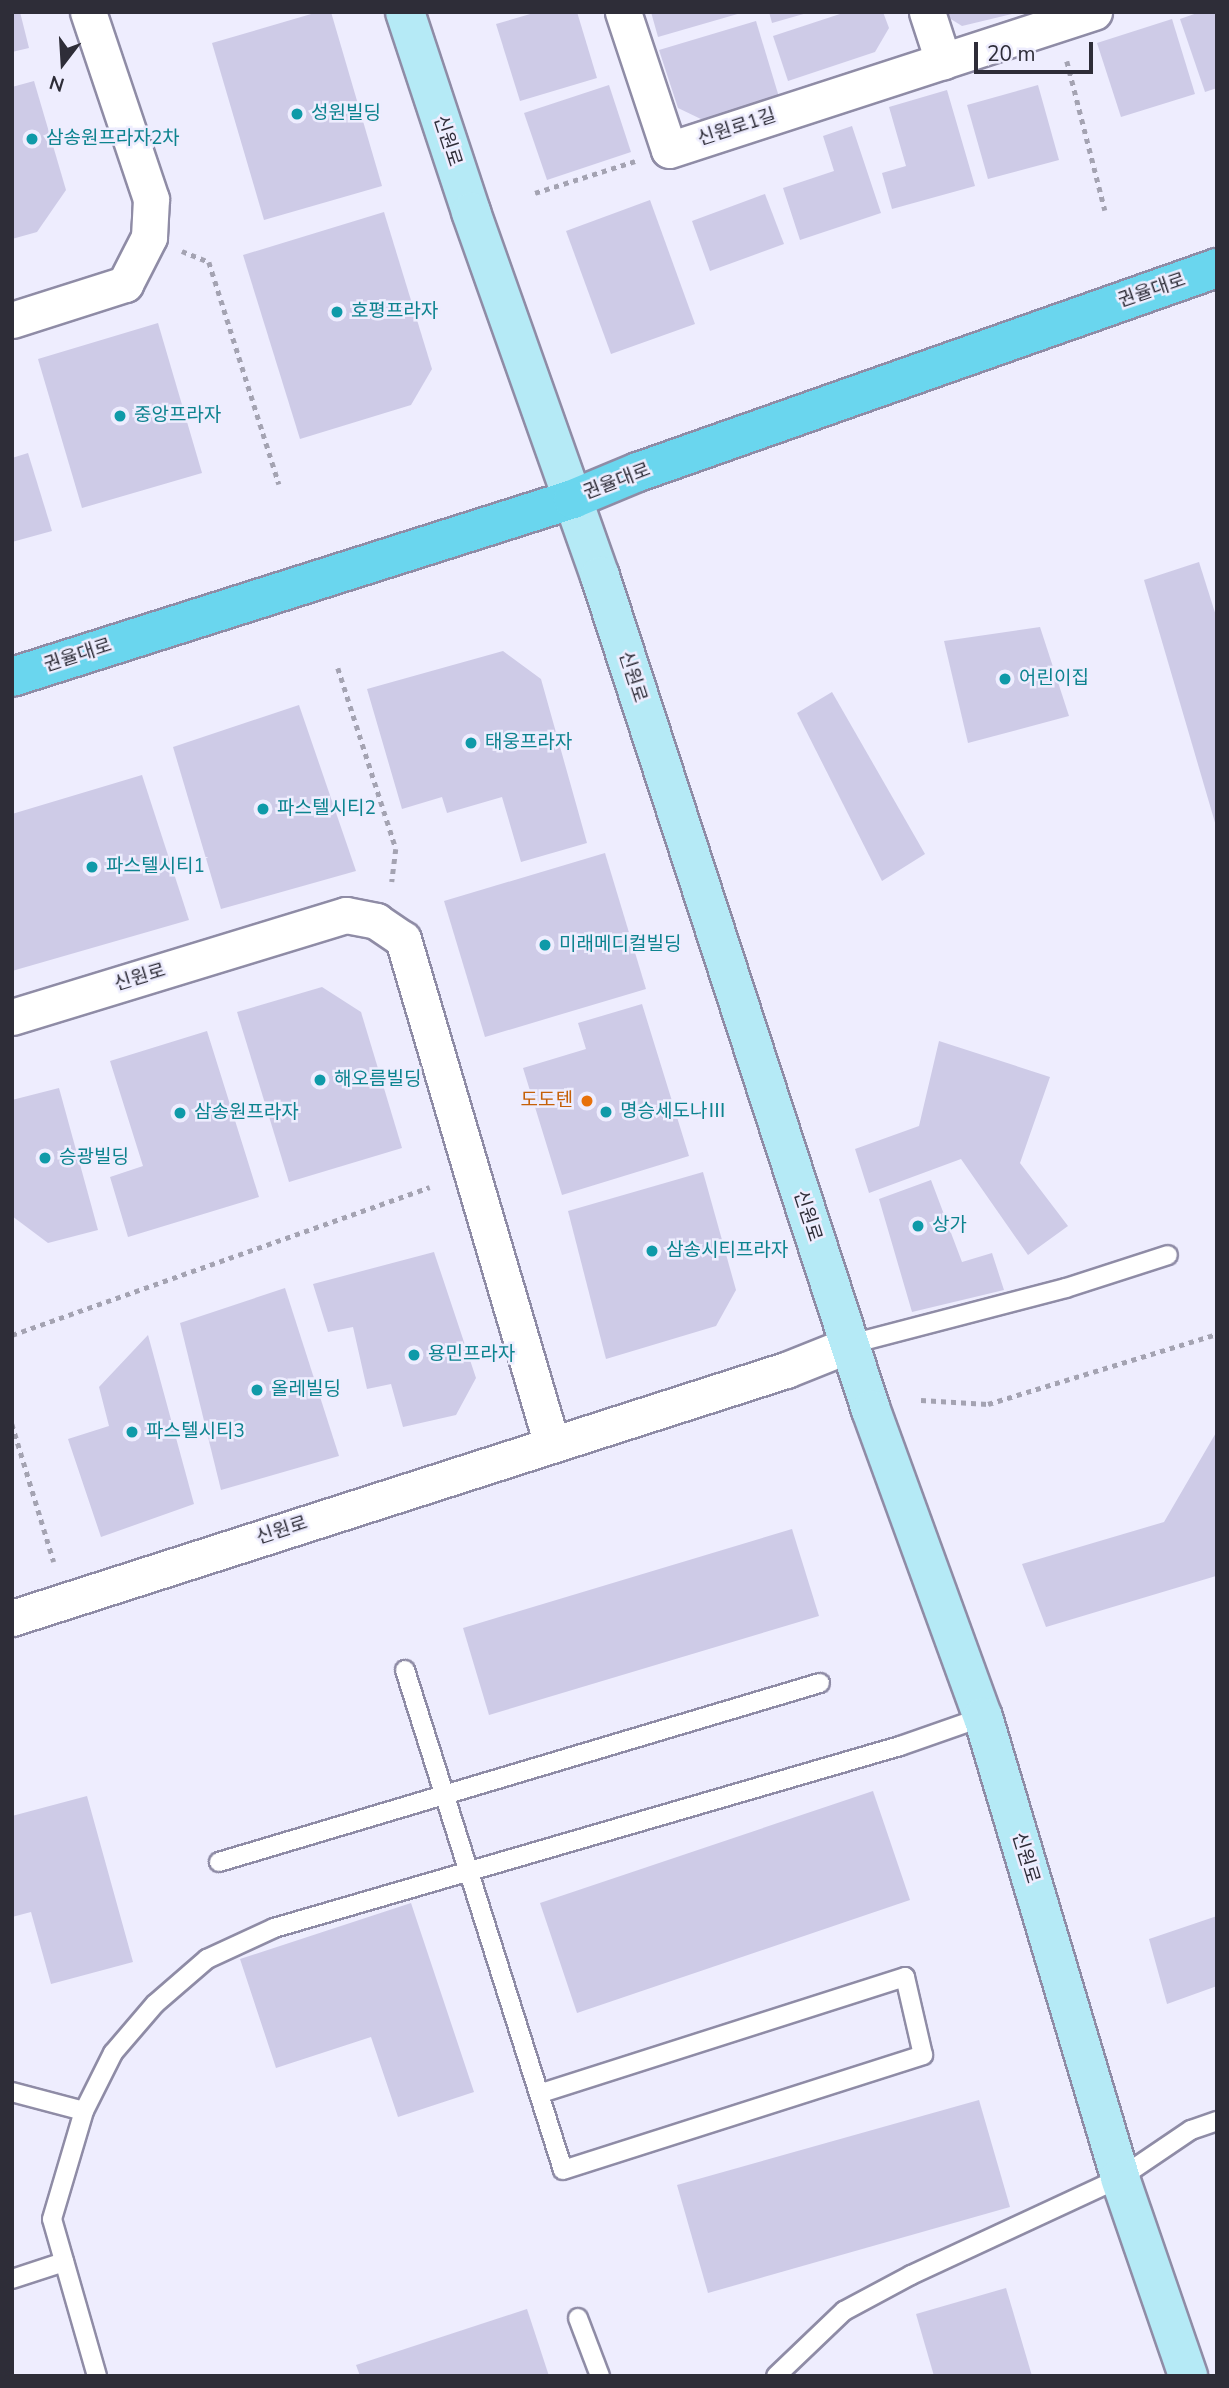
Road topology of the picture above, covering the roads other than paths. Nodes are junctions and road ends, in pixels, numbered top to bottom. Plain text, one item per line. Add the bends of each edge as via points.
1 (88, 12) edge
2 (405, 12) edge
3 (622, 12) edge
4 (928, 12) edge
5 (1094, 12) edge
6 (943, 61) junction
7 (1217, 268) edge
8 (12, 320) edge
9 (573, 499) junction
10 (12, 677) edge
11 (12, 1017) edge
12 (1168, 1255) dead end
13 (851, 1344) junction
14 (552, 1445) junction
15 (12, 1618) edge
16 (405, 1670) dead end
17 (820, 1683) dead end
18 (984, 1717) junction
19 (442, 1794) junction
20 (219, 1862) dead end
21 (469, 1873) junction
22 (12, 2092) edge
23 (539, 2094) junction
24 (84, 2111) junction
25 (1217, 2121) edge
26 (1120, 2178) junction
27 (64, 2262) junction
28 (12, 2279) edge
29 (578, 2318) dead end
30 (97, 2376) edge
31 (600, 2376) edge
32 (776, 2376) edge
33 (1188, 2376) edge

1 - 8 street via 151,199 149,237 125,284
2 - 9 street, 신원로
3 - 6 street, 신원로1길 via 669,150
4 - 6 street
5 - 6 street, 신원로1길
7 - 9 main road, 권율대로
9 - 10 main road, 권율대로
9 - 13 street, 신원로
11 - 14 street, 신원로 via 345,915 376,922 403,939
12 - 13 lane via 1066,1288
13 - 14 street, 신원로 via 786,1370
13 - 18 street, 신원로
14 - 15 street, 신원로
16 - 19 lane
17 - 19 lane
18 - 21 lane
18 - 26 street, 신원로
19 - 20 lane
19 - 21 lane
21 - 23 lane
21 - 24 lane via 274,1928 207,1959 155,2004 113,2053
22 - 24 lane
23 - 23 lane via 905,1977 923,2055 563,2170
24 - 27 lane via 52,2220
25 - 26 lane via 1191,2130
26 - 32 lane via 844,2311
26 - 33 street, 신원로
27 - 28 lane
27 - 30 lane
29 - 31 lane

